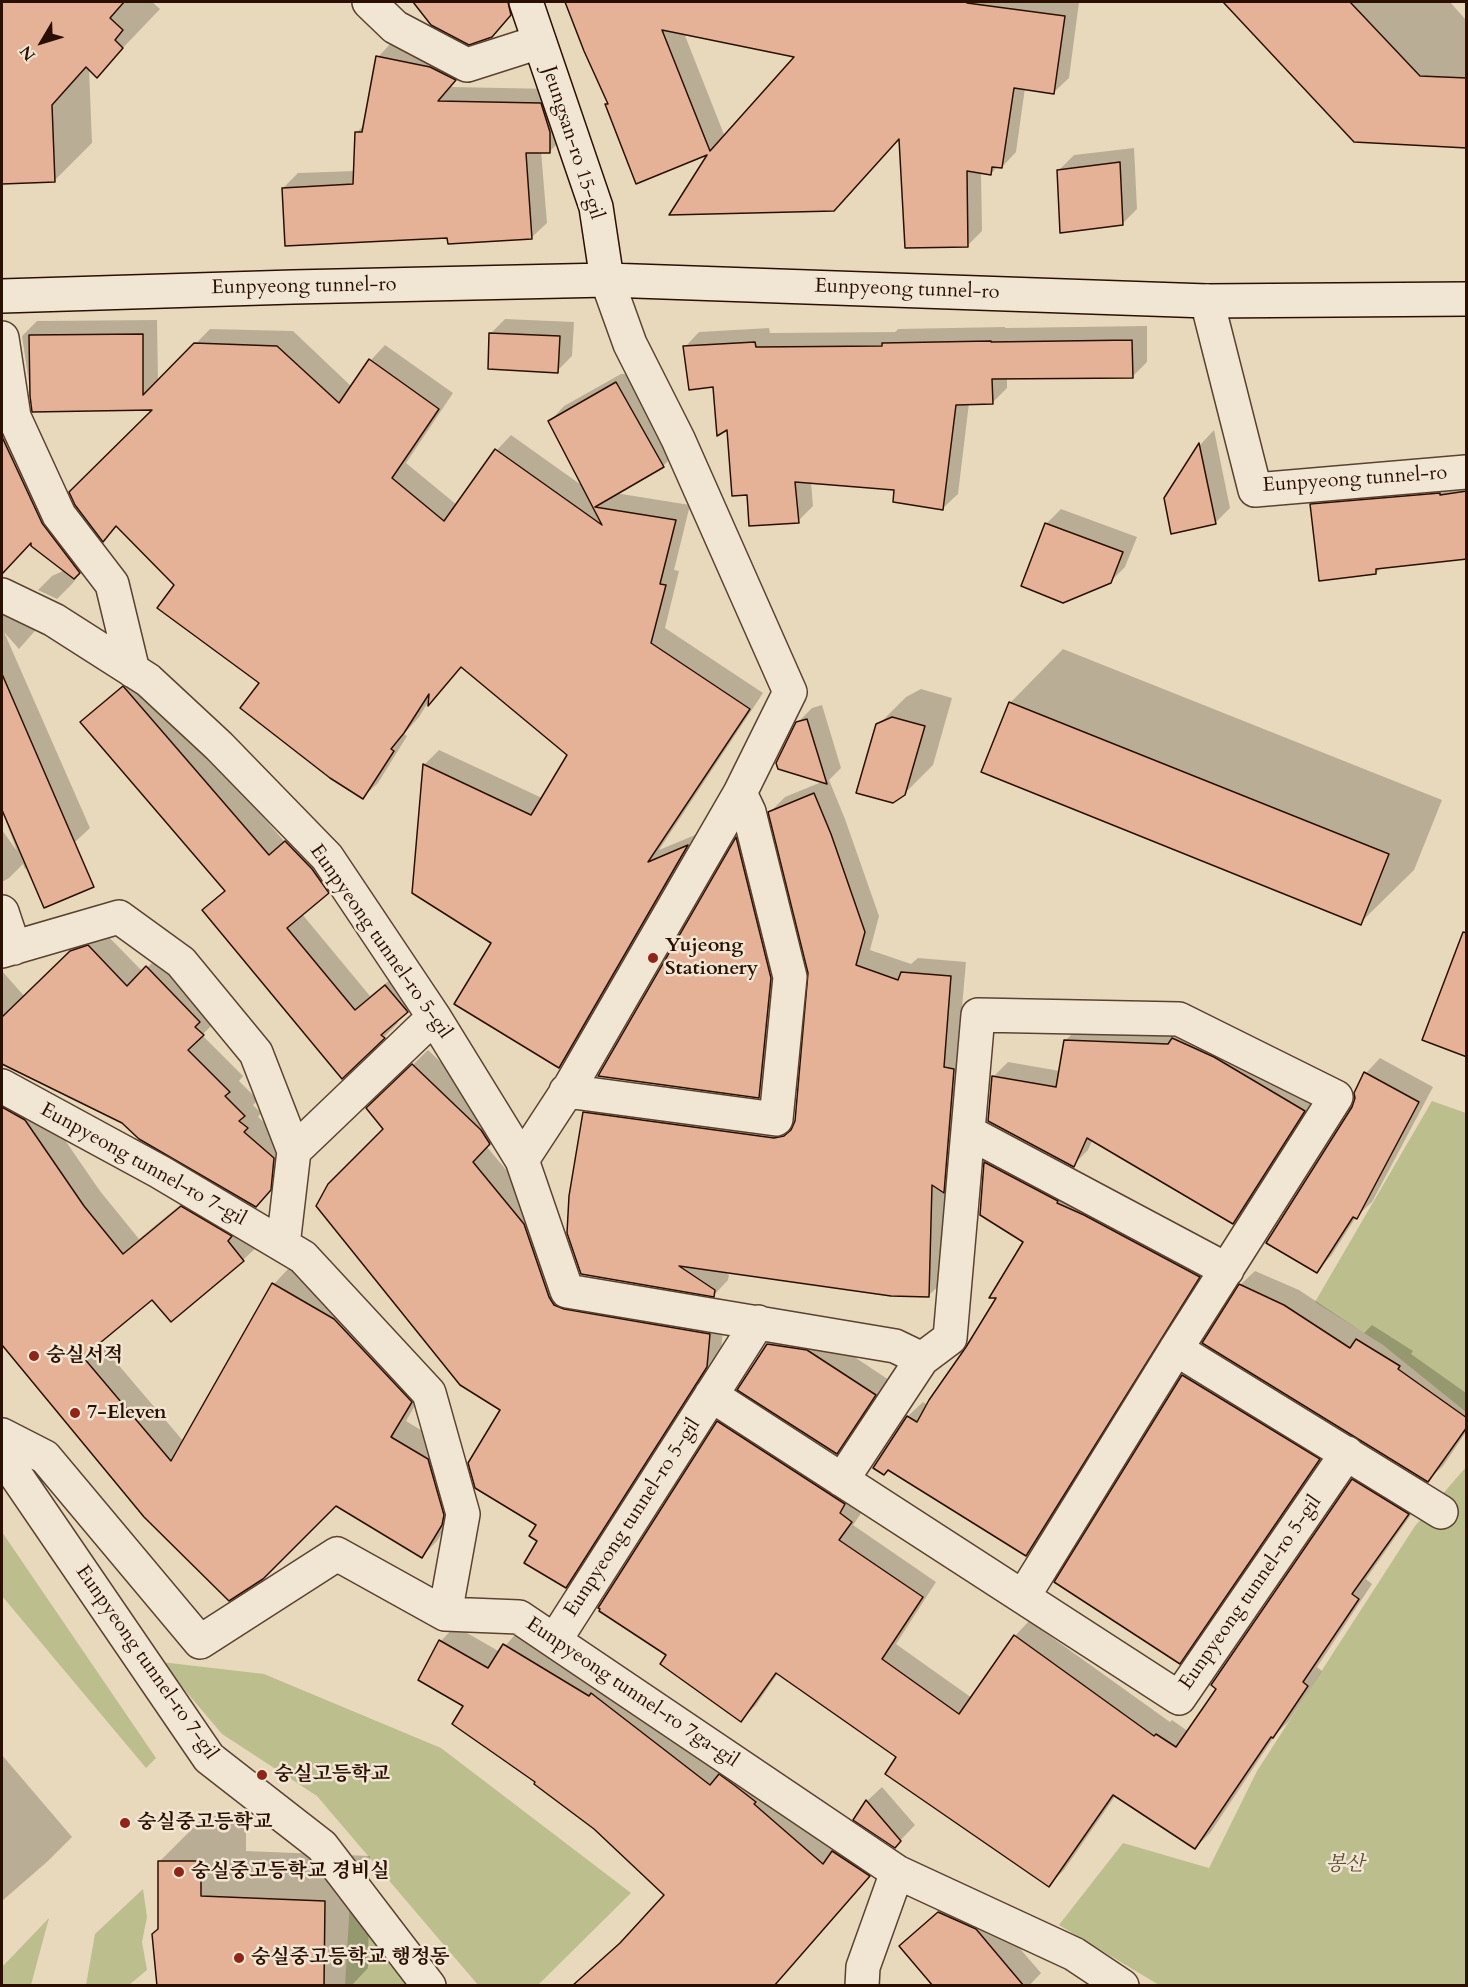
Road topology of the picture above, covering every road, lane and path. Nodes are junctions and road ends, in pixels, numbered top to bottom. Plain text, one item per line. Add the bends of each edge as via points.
1 (369, 2) edge
2 (526, 2) edge
3 (539, 42) junction
4 (608, 280) junction
5 (2, 296) edge
6 (1467, 299) edge
7 (1207, 301) junction
8 (2, 338) edge
9 (1467, 472) edge
10 (2, 595) edge
11 (133, 670) junction
12 (740, 793) junction
13 (2, 912) edge
14 (8, 949) edge
15 (434, 1017) junction
16 (2, 1086) edge
17 (566, 1091) junction
18 (968, 1132) junction
19 (294, 1150) junction
20 (522, 1160) junction
21 (283, 1245) junction
22 (1227, 1270) junction
23 (758, 1322) junction
24 (1176, 1349) junction
25 (922, 1359) junction
26 (711, 1395) junction
27 (2, 1435) edge
28 (1347, 1454) junction
29 (2, 1455) edge
30 (842, 1480) junction
31 (1442, 1512) dead end
32 (1023, 1597) junction
33 (445, 1614) junction
34 (555, 1640) junction
35 (897, 1872) junction
36 (429, 1986) edge
37 (862, 1986) edge
38 (1122, 1986) edge

1 - 3 street, Jeungsan-ro 15-gil via 395,27 467,65
2 - 3 street, Jeungsan-ro 15-gil
3 - 4 street, Jeungsan-ro 15-gil via 596,207
4 - 5 street, Eunpyeong tunnel-ro
4 - 7 street, Eunpyeong tunnel-ro
4 - 12 street via 630,344 678,439 790,692
6 - 7 street, Eunpyeong tunnel-ro
7 - 9 street, Eunpyeong tunnel-ro via 1255,490
8 - 11 street via 14,417 59,515 112,584
10 - 11 street, Eunpyeong tunnel-ro 5-gil via 54,620
11 - 15 street, Eunpyeong tunnel-ro 5-gil via 219,746 327,857
12 - 17 street
12 - 17 street via 749,812 790,977 776,1119
13 - 14 street
14 - 19 street via 119,917 181,962 256,1053
15 - 19 street
15 - 20 street, Eunpyeong tunnel-ro 5-gil
16 - 21 street, Eunpyeong tunnel-ro 7-gil
17 - 20 street
18 - 22 street
18 - 22 street via 978,1015 1179,1019 1336,1097
18 - 25 street via 950,1338
19 - 21 street
20 - 23 street, Eunpyeong tunnel-ro 5-gil via 567,1291
21 - 33 street, Eunpyeong tunnel-ro 7-gil via 303,1257 429,1393 464,1514
22 - 24 street
23 - 25 street, Eunpyeong tunnel-ro 5-gil via 895,1346
23 - 26 street, Eunpyeong tunnel-ro 5-gil
24 - 28 street
24 - 32 street
25 - 30 street
26 - 30 street, Eunpyeong tunnel-ro 5-gil
26 - 34 street, Eunpyeong tunnel-ro 5-gil
27 - 33 street, Eunpyeong tunnel-ro 7ga-gil via 45,1457 200,1642 337,1554
28 - 31 street
28 - 32 street, Eunpyeong tunnel-ro 5-gil via 1179,1698
29 - 36 street, Eunpyeong tunnel-ro 7-gil via 209,1758 322,1846
30 - 32 street, Eunpyeong tunnel-ro 5-gil
33 - 34 street, Eunpyeong tunnel-ro 7ga-gil via 519,1617
34 - 35 street, Eunpyeong tunnel-ro 7ga-gil
35 - 37 street via 863,1967
35 - 38 street, Eunpyeong tunnel-ro 7ga-gil via 1074,1953

